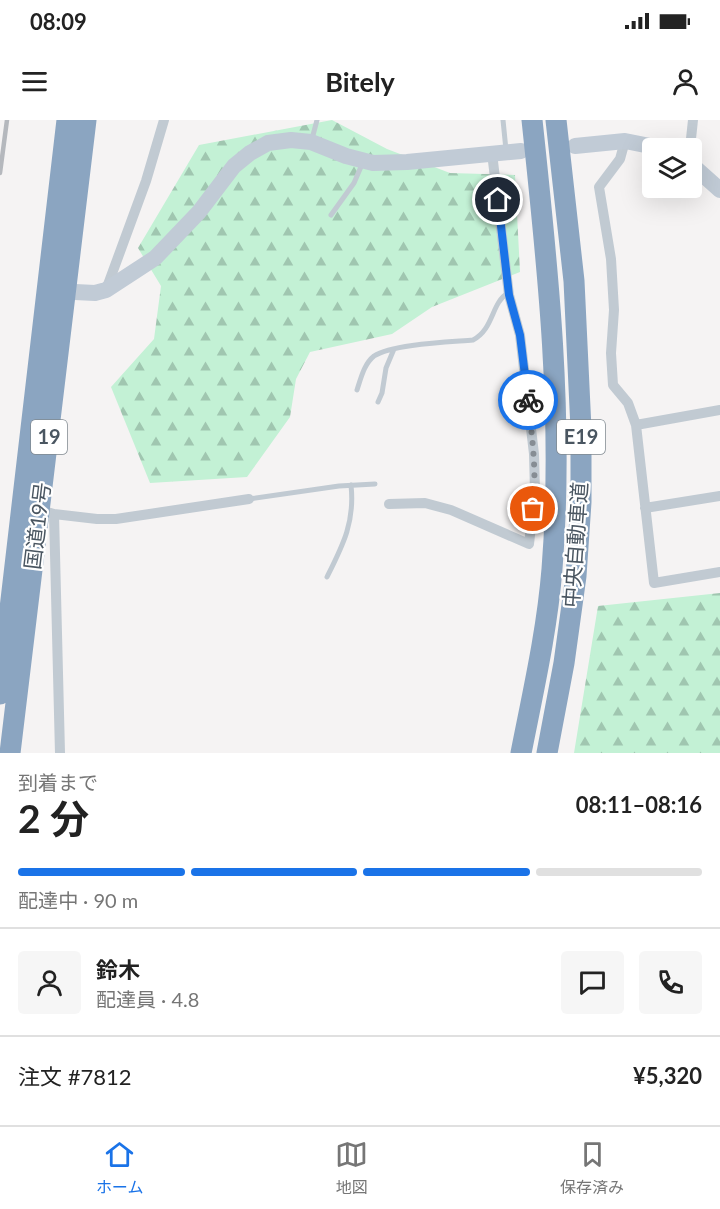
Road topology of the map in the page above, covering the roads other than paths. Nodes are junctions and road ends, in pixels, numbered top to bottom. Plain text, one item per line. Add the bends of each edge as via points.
1 (67, 120) edge
2 (86, 120) edge
3 (164, 120) edge
4 (317, 120) edge
5 (503, 120) edge
6 (532, 120) edge
7 (556, 120) edge
8 (693, 120) edge
9 (691, 138) edge
10 (625, 141) junction
11 (311, 142) junction
12 (642, 144) edge
13 (575, 146) dead end
14 (506, 152) junction
15 (364, 160) junction
16 (702, 174) edge
17 (720, 190) edge
18 (331, 215) dead end
19 (106, 290) junction
20 (57, 291) junction
21 (509, 292) junction
22 (394, 349) junction
23 (357, 390) dead end
24 (378, 402) dead end
25 (720, 411) edge
26 (636, 425) junction
27 (375, 484) dead end
28 (351, 485) junction
29 (720, 496) edge
30 (249, 499) joint
31 (389, 504) dead end
32 (645, 508) junction
33 (39, 510) junction
34 (720, 572) edge
35 (327, 578) dead end
36 (0, 694) edge
37 (10, 753) edge
38 (60, 753) edge
39 (521, 753) edge
40 (547, 753) edge

1 - 20 highway, 国道19号 / 19
2 - 20 highway, 国道19号 / 19
3 - 19 street
4 - 11 lane
5 - 14 lane
6 - 39 highway, 中央自動車道 / E19 via 556,406 556,488 552,570
7 - 40 highway, 中央自動車道 / E19 via 574,280 582,429 581,502 576,576
8 - 9 street
10 - 12 street
10 - 13 street
10 - 26 street via 620,159 599,187 611,259 613,385 628,403
11 - 15 street
11 - 19 street via 268,143 250,153 234,166 199,212 155,258
14 - 15 street via 407,162
14 - 21 street
15 - 18 lane via 354,183
16 - 17 street
19 - 20 street
20 - 33 highway, 国道19号 / 19
21 - 22 lane via 473,340
21 - 31 street via 520,335 534,454 535,492 529,544 451,510 425,503
22 - 23 lane via 373,357
22 - 24 lane
25 - 26 street
26 - 32 street
27 - 28 lane
28 - 30 lane
28 - 35 lane via 350,525
29 - 32 street
30 - 33 street via 116,519
32 - 34 street via 654,583
33 - 36 highway, 国道19号 / 19
33 - 37 highway, 国道19号 / 19
33 - 38 street

